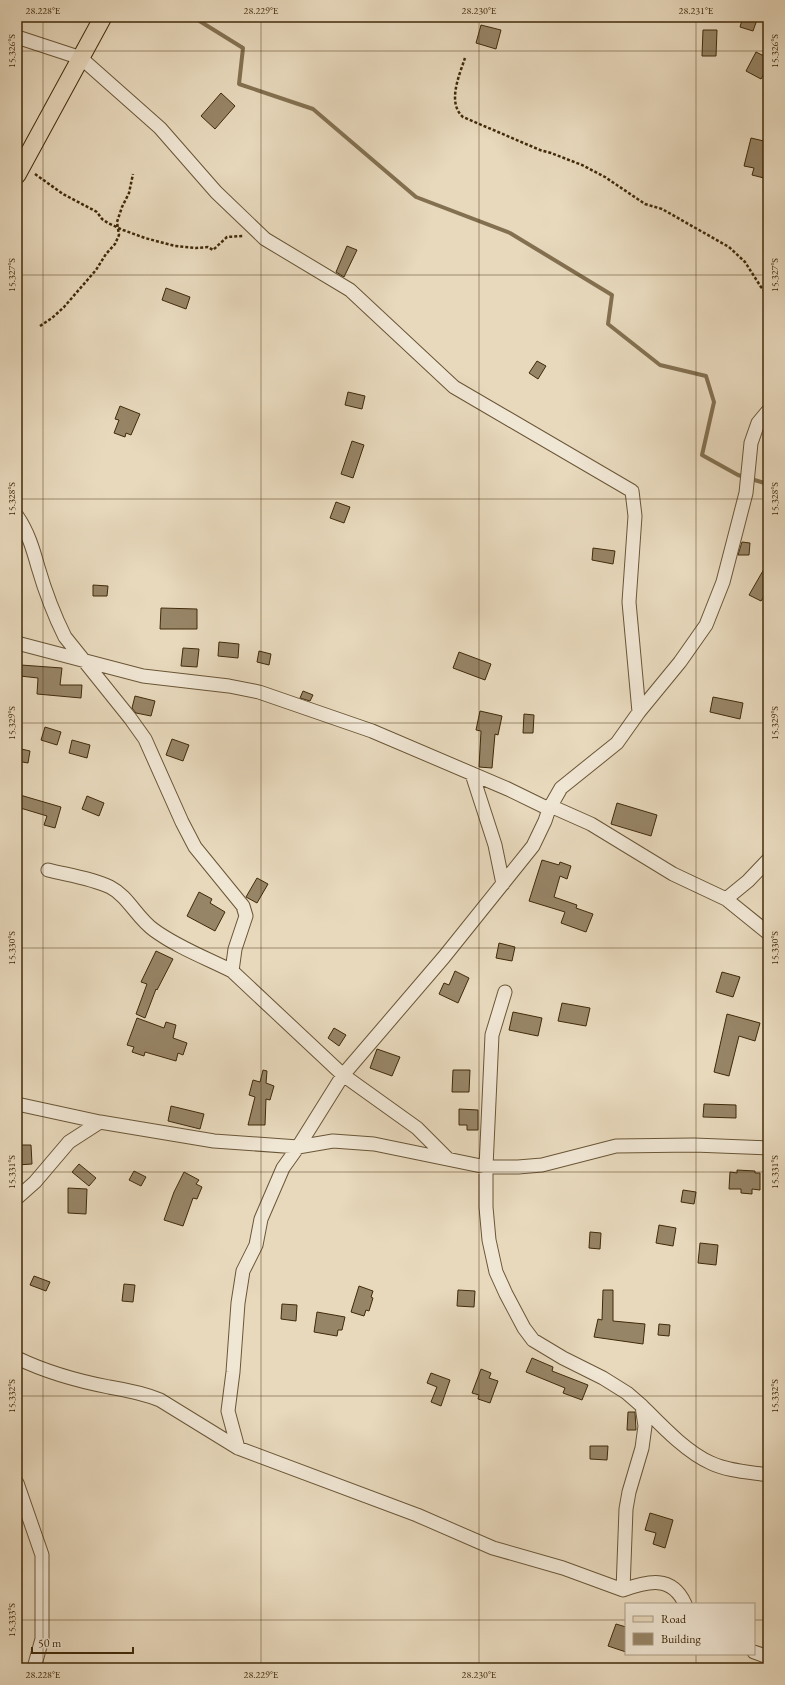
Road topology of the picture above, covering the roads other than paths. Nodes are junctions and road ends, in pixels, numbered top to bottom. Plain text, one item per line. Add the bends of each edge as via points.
1 (102, 17) edge
2 (17, 37) edge
3 (80, 58) junction
4 (20, 170) edge
5 (768, 411) edge
6 (17, 516) edge
7 (17, 643) edge
8 (82, 659) junction
9 (639, 712) junction
10 (472, 774) junction
11 (549, 809) junction
12 (768, 860) edge
13 (48, 870) dead end
14 (503, 884) junction
15 (726, 899) junction
16 (768, 933) edge
17 (232, 971) junction
18 (505, 992) dead end
19 (343, 1075) junction
20 (17, 1104) edge
21 (100, 1122) junction
22 (298, 1147) junction
23 (768, 1148) edge
24 (448, 1159) junction
25 (486, 1167) junction
26 (17, 1198) edge
27 (17, 1358) edge
28 (642, 1406) junction
29 (238, 1448) junction
30 (768, 1475) edge
31 (17, 1483) edge
32 (624, 1590) junction
33 (684, 1603) edge
34 (755, 1652) edge
35 (768, 1657) edge
36 (34, 1668) edge

1 - 3 main road
2 - 3 street
3 - 4 main road
3 - 9 street via 160,128 216,192 265,239 350,290 454,387 632,491 635,516 629,602
5 - 9 street via 758,423 751,443 746,491 723,582 706,625
6 - 8 street via 31,540 40,574 58,622
7 - 8 street
8 - 10 street via 142,676 258,692 372,731
8 - 17 street via 145,739 195,846 243,906 246,916 235,949
9 - 11 street via 617,743 562,788
10 - 11 street
10 - 14 street via 495,845
11 - 14 street via 532,846
11 - 15 street via 554,808 591,824 673,874
12 - 15 street
13 - 17 street via 110,887 153,929
14 - 19 street
15 - 16 street
17 - 19 street
18 - 25 street via 492,1035
19 - 22 street
19 - 24 street via 417,1128
20 - 21 street
21 - 22 street via 230,1142
21 - 26 street via 68,1142 36,1182
22 - 24 street via 333,1141 374,1144
22 - 29 street via 283,1168 261,1219 256,1246 243,1271 228,1410
23 - 25 street via 694,1145 616,1146 542,1165
24 - 25 street
25 - 28 street via 489,1240 496,1272 524,1328 533,1340 603,1378
27 - 29 street via 68,1377 146,1394
28 - 30 street via 688,1449 710,1463
28 - 32 street via 645,1426 642,1448 626,1509
29 - 32 street via 417,1515 493,1548 563,1568
31 - 36 street via 42,1555 42,1639
32 - 33 street via 641,1584 662,1582 680,1594
34 - 35 street

